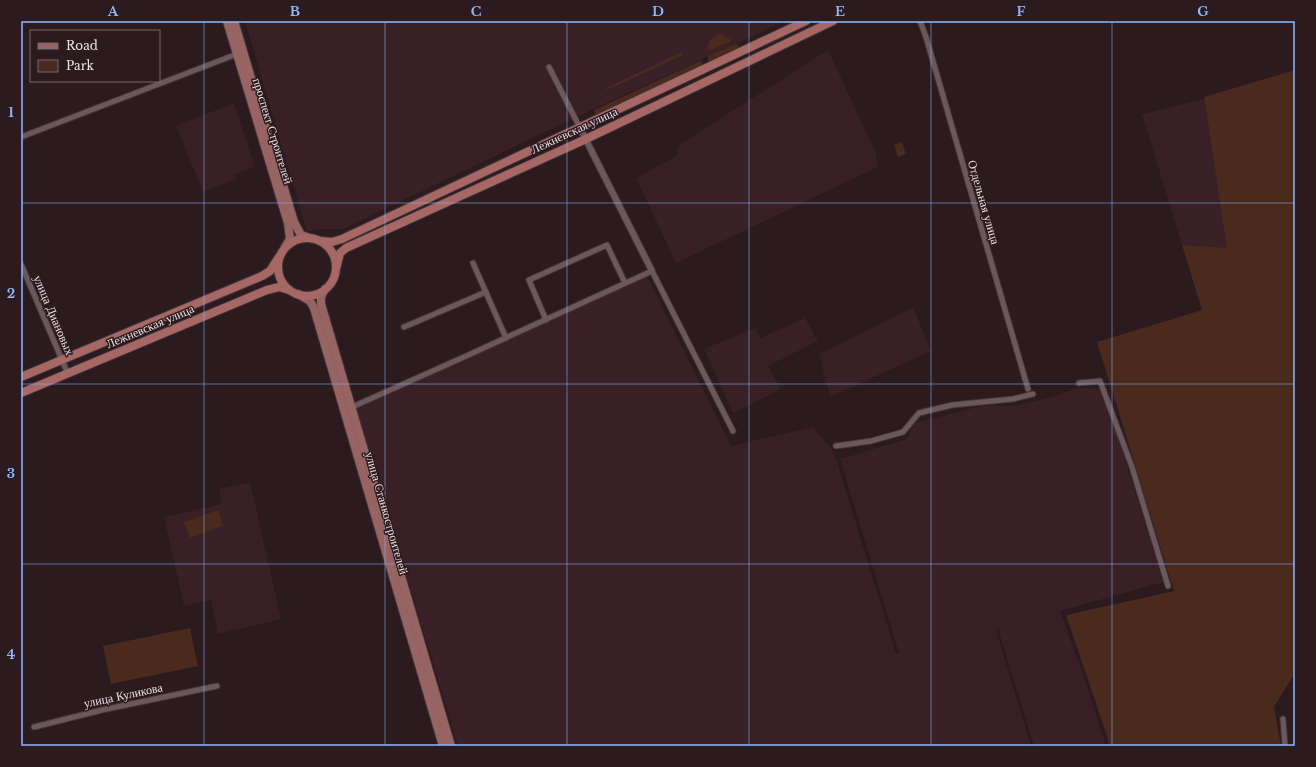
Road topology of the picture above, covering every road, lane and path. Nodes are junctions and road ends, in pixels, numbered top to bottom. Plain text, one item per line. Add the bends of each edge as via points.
1 (227, 21) edge
2 (234, 21) edge
3 (806, 21) edge
4 (833, 21) edge
5 (920, 21) edge
6 (240, 53) junction
7 (549, 67) dead end
8 (580, 128) junction
9 (21, 137) edge
10 (586, 139) junction
11 (310, 238) junction
12 (320, 241) junction
13 (285, 247) junction
14 (279, 257) junction
15 (473, 263) dead end
16 (21, 264) edge
17 (336, 269) junction
18 (652, 271) junction
19 (625, 283) junction
20 (326, 289) junction
21 (289, 290) junction
22 (486, 292) junction
23 (298, 294) junction
24 (546, 320) junction
25 (404, 327) dead end
26 (506, 338) junction
27 (62, 360) junction
28 (68, 374) junction
29 (21, 377) edge
30 (1079, 383) dead end
31 (1028, 389) dead end
32 (21, 393) edge
33 (1032, 394) dead end
34 (352, 407) junction
35 (733, 431) dead end
36 (836, 446) dead end
37 (1168, 586) dead end
38 (217, 686) dead end
39 (1283, 719) dead end
40 (34, 727) dead end
41 (443, 746) edge
42 (451, 746) edge
43 (1285, 746) edge

1 - 6 main road, проспект Строителей
2 - 6 main road, проспект Строителей
3 - 8 highway, Лежневская улица
4 - 10 highway, Лежневская улица
5 - 31 street, Отдельная улица
6 - 9 street
6 - 11 main road, проспект Строителей via 294,222 300,235
6 - 13 main road, проспект Строителей via 289,227 290,239
7 - 8 street
8 - 10 street
8 - 12 highway, Лежневская улица via 342,239 332,242
10 - 17 highway, Лежневская улица via 346,248 340,253
10 - 18 street
11 - 12 highway
11 - 13 highway via 295,240
12 - 17 highway via 332,253
13 - 14 highway
14 - 21 highway via 279,275
14 - 27 highway, Лежневская улица via 262,276
15 - 22 street
16 - 27 street, улица Диановых
17 - 20 highway
18 - 19 street
18 - 35 street
19 - 24 street
19 - 24 street via 607,245 529,280
20 - 23 highway via 314,294
20 - 34 main road, улица Станкостроителей via 321,297 321,304
21 - 23 highway
21 - 28 highway, Лежневская улица via 280,287 267,290
22 - 25 street
22 - 26 street
23 - 41 main road, улица Станкостроителей via 310,301 314,308
24 - 26 street
26 - 34 street
27 - 28 street, улица Диановых
27 - 29 highway, Лежневская улица
28 - 32 highway, Лежневская улица
30 - 37 street via 1100,381 1132,467
33 - 36 street via 1013,399 952,404 919,413 904,432 871,441
34 - 42 main road, улица Станкостроителей
38 - 40 street, улица Куликова
39 - 43 street

